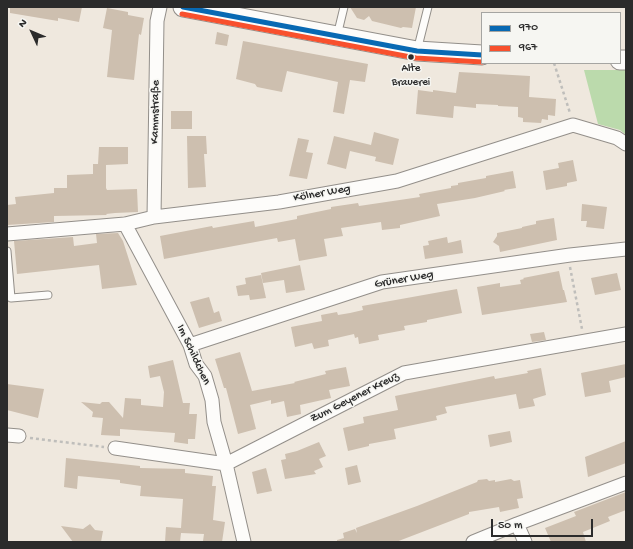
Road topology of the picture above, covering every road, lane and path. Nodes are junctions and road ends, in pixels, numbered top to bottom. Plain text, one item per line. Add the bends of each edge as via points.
1 (160, 7) edge
2 (183, 7) edge
3 (344, 7) edge
4 (428, 7) edge
5 (337, 36) junction
6 (417, 51) junction
7 (481, 55) edge
8 (554, 64) edge
9 (573, 125) junction
10 (626, 144) edge
11 (154, 217) junction
12 (125, 224) junction
13 (7, 234) edge
14 (626, 249) edge
15 (7, 251) edge
16 (570, 255) junction
17 (48, 295) dead end
18 (626, 334) edge
19 (585, 341) junction
20 (190, 345) junction
21 (13, 435) edge
22 (114, 448) joint
23 (226, 464) junction
24 (626, 482) edge
25 (517, 524) junction
26 (244, 542) edge
27 (474, 542) edge
28 (525, 542) edge

1 - 11 street, Kammstraße via 157,21
2 - 5 street
3 - 5 lane
4 - 6 lane
5 - 6 street
6 - 7 street
8 - 9 path
9 - 10 street via 617,138
9 - 11 street, Kölner Weg via 397,181 279,202
11 - 12 street, Kölner Weg
12 - 13 street, Kölner Weg
12 - 20 street, Im Schildchen
14 - 16 street, Grüner Weg
15 - 17 lane via 11,298
16 - 19 path via 571,274
16 - 20 street, Grüner Weg via 382,282
18 - 19 street, Zum Geyener Kreuz
19 - 23 street, Zum Geyener Kreuz via 404,373
20 - 23 street, Im Schildchen via 196,364 205,376
21 - 22 path
22 - 23 street
23 - 26 street, Im Schildchen
24 - 25 street
25 - 27 street
25 - 28 street

